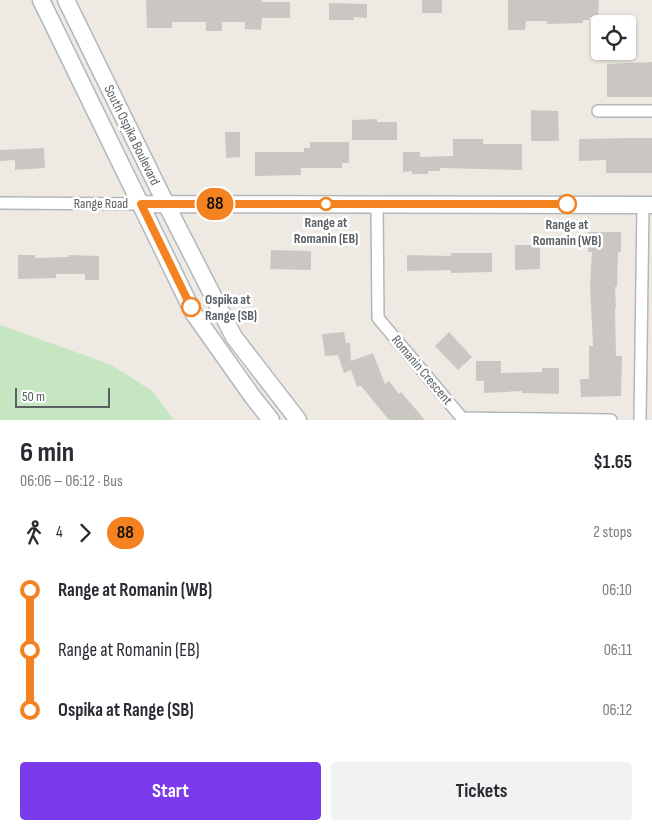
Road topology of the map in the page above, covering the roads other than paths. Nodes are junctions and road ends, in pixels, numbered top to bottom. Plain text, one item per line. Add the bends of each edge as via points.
1 (41, 0) edge
2 (66, 0) edge
3 (598, 111) dead end
4 (652, 111) edge
5 (0, 203) edge
6 (141, 204) junction
7 (166, 204) junction
8 (377, 204) junction
9 (647, 204) edge
10 (271, 420) edge
11 (298, 420) edge
12 (611, 420) edge
13 (640, 420) edge

1 - 6 main road, South Ospika Boulevard
2 - 7 main road, South Ospika Boulevard
3 - 4 street
5 - 6 street, Range Road
6 - 7 main road, Range Road
6 - 10 main road, South Ospika Boulevard via 194,314
7 - 8 main road, Range Road
7 - 11 main road, South Ospika Boulevard via 234,337
8 - 9 main road, Range Road
8 - 12 street, Romanin Crescent via 378,318 462,418
9 - 13 street

